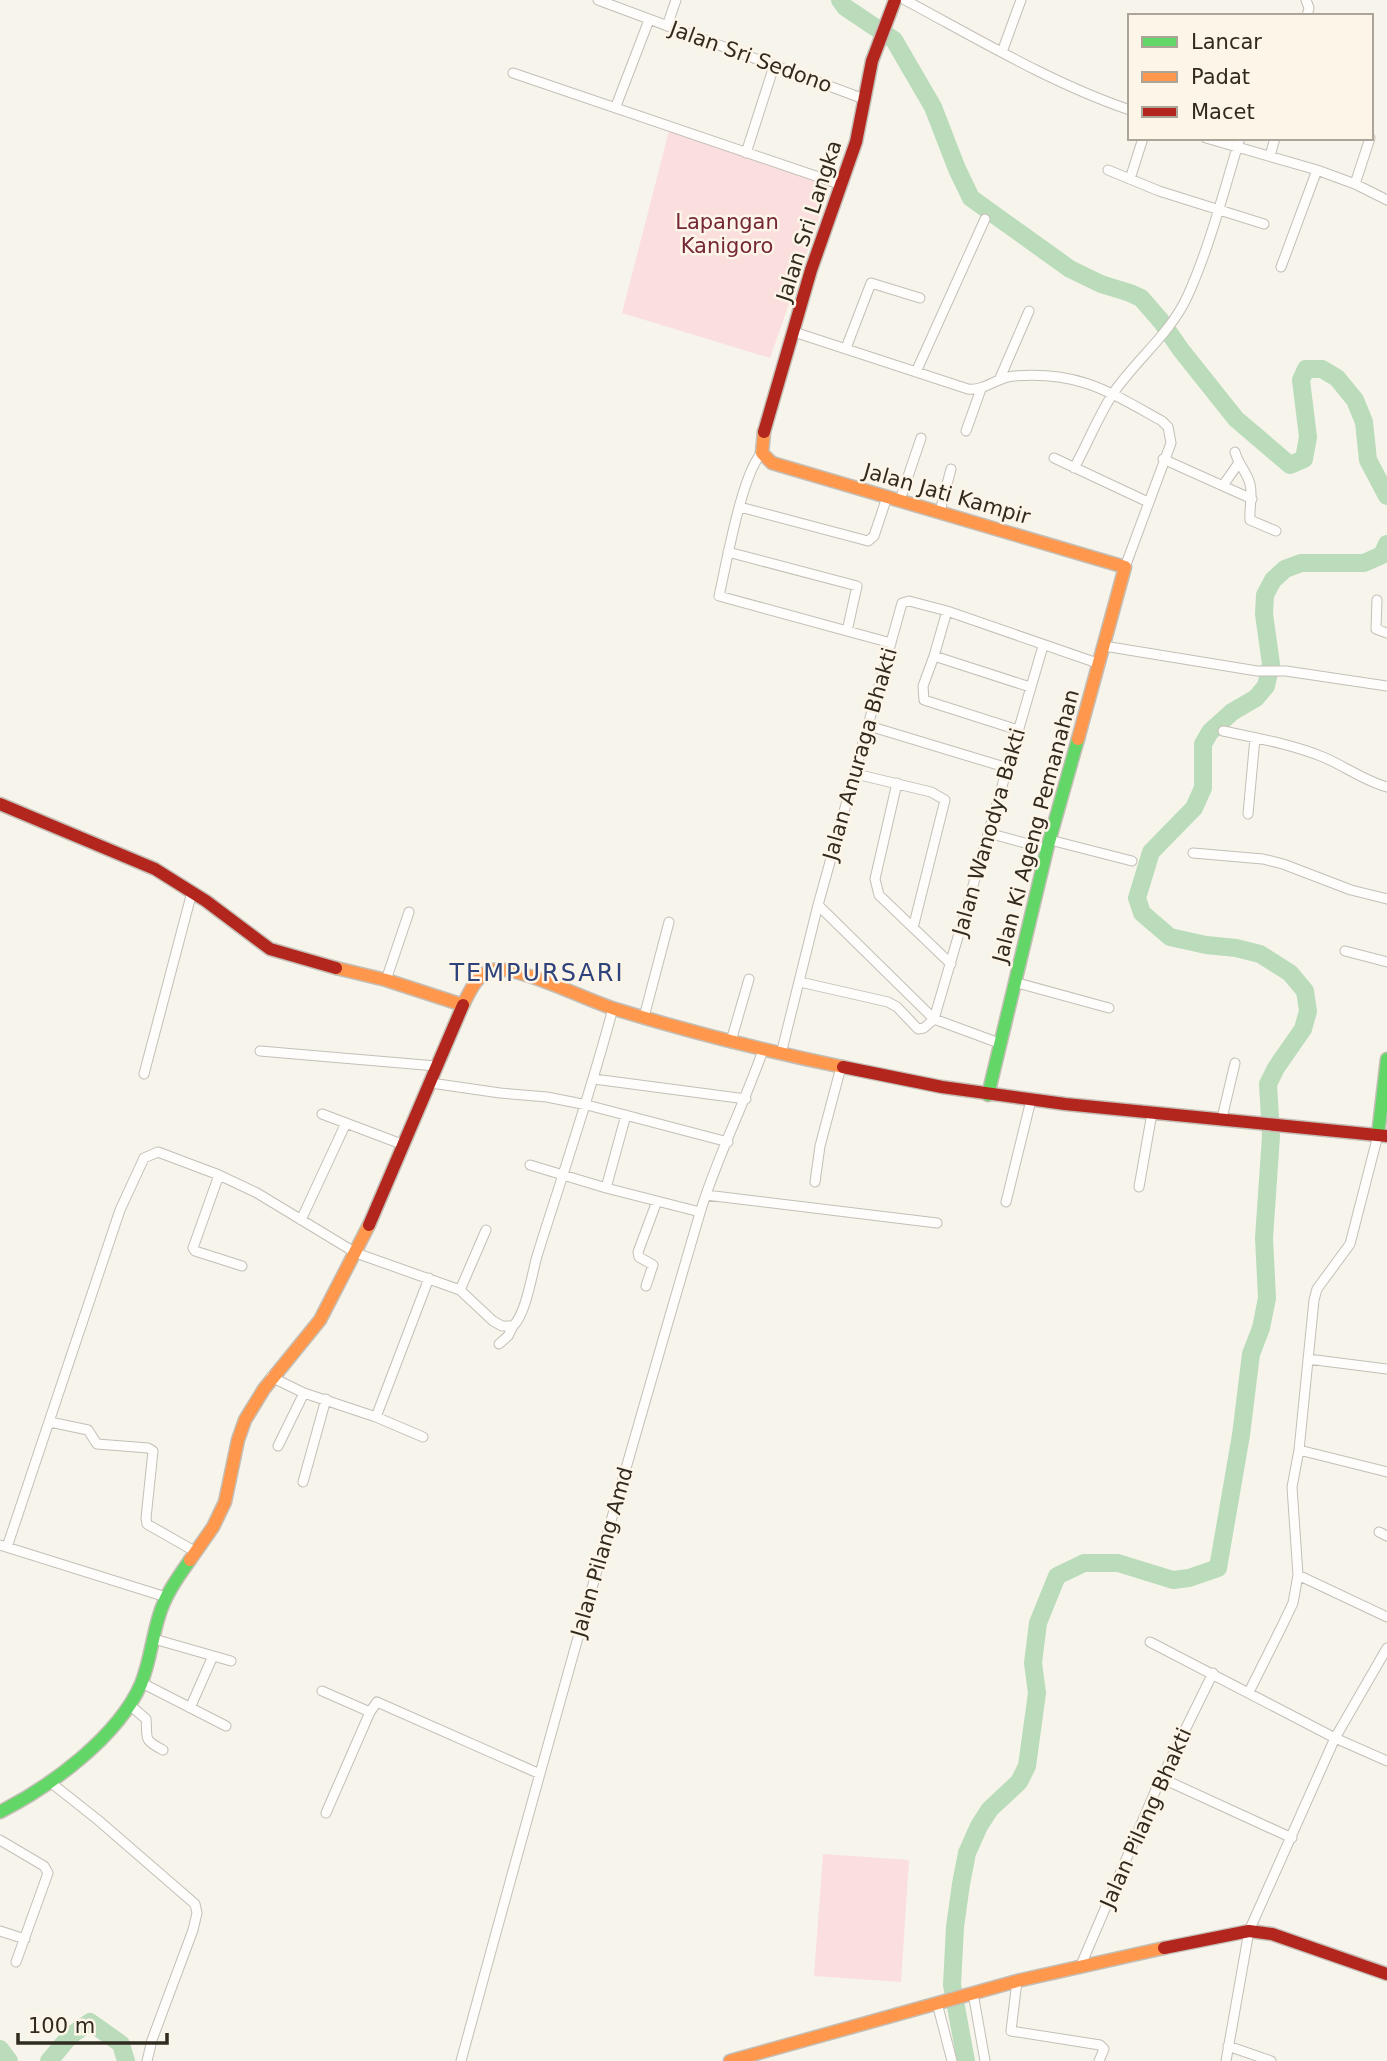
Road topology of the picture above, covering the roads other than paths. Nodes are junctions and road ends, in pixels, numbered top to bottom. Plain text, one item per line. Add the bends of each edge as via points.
1 (598, 0) edge
2 (676, 0) edge
3 (895, 0) edge
4 (905, 0) edge
5 (1021, 0) edge
6 (649, 20) junction
7 (667, 26) junction
8 (1002, 52) junction
9 (774, 66) junction
10 (513, 73) dead end
11 (864, 99) junction
12 (616, 106) junction
13 (1128, 109) edge
14 (1142, 140) edge
15 (1219, 140) edge
16 (1274, 140) edge
17 (1369, 140) edge
18 (1238, 143) edge
19 (746, 153) junction
20 (1270, 156) junction
21 (1108, 170) dead end
22 (1317, 170) junction
23 (1130, 179) junction
24 (1355, 184) junction
25 (842, 185) junction
26 (1387, 200) edge
27 (1218, 211) junction
28 (985, 219) dead end
29 (1264, 224) dead end
30 (1281, 267) dead end
31 (920, 298) dead end
32 (1029, 311) dead end
33 (794, 332) junction
34 (846, 348) junction
35 (916, 372) junction
36 (1000, 378) junction
37 (981, 389) junction
38 (1113, 394) junction
39 (966, 431) dead end
40 (920, 438) dead end
41 (1236, 452) dead end
42 (762, 453) junction
43 (1054, 458) dead end
44 (1163, 458) junction
45 (1238, 464) junction
46 (1074, 468) junction
47 (951, 469) dead end
48 (1224, 484) junction
49 (887, 497) junction
50 (1251, 499) junction
51 (900, 500) junction
52 (1148, 502) junction
53 (740, 507) junction
54 (940, 511) junction
55 (1276, 531) dead end
56 (728, 552) junction
57 (1125, 567) junction
58 (1377, 600) dead end
59 (947, 611) junction
60 (847, 631) junction
61 (1387, 633) edge
62 (891, 643) junction
63 (1043, 646) junction
64 (1104, 646) junction
65 (934, 656) junction
66 (1100, 664) junction
67 (1387, 686) edge
68 (1030, 687) junction
69 (869, 726) junction
70 (1018, 730) junction
71 (1223, 731) dead end
72 (1255, 738) junction
73 (1008, 768) junction
74 (856, 774) junction
75 (897, 783) junction
76 (1387, 788) edge
77 (0, 804) edge
78 (1248, 814) dead end
79 (988, 833) junction
80 (1048, 844) junction
81 (1193, 853) dead end
82 (1132, 861) dead end
83 (192, 892) junction
84 (1387, 899) edge
85 (818, 905) junction
86 (409, 912) dead end
87 (669, 922) dead end
88 (913, 928) junction
89 (1345, 951) dead end
90 (1387, 962) edge
91 (951, 964) junction
92 (749, 979) dead end
93 (386, 980) junction
94 (800, 982) junction
95 (1013, 982) junction
96 (463, 1005) junction
97 (613, 1008) junction
98 (1109, 1008) dead end
99 (644, 1017) junction
100 (934, 1019) junction
101 (731, 1041) junction
102 (999, 1043) junction
103 (763, 1050) junction
104 (260, 1051) dead end
105 (781, 1054) junction
106 (1387, 1059) edge
107 (1235, 1063) dead end
108 (436, 1066) junction
109 (841, 1067) junction
110 (144, 1073) dead end
111 (594, 1079) junction
112 (431, 1083) junction
113 (988, 1095) junction
114 (746, 1098) junction
115 (1031, 1100) junction
116 (587, 1105) junction
117 (1152, 1113) junction
118 (322, 1114) dead end
119 (626, 1115) junction
120 (1222, 1118) junction
121 (346, 1123) junction
122 (1382, 1136) edge
123 (728, 1142) junction
124 (404, 1145) junction
125 (530, 1165) dead end
126 (219, 1175) junction
127 (562, 1177) junction
128 (815, 1182) dead end
129 (1139, 1187) dead end
130 (606, 1188) junction
131 (706, 1195) junction
132 (657, 1201) junction
133 (1006, 1202) dead end
134 (700, 1212) junction
135 (301, 1220) junction
136 (937, 1223) dead end
137 (486, 1230) dead end
138 (356, 1253) junction
139 (242, 1266) dead end
140 (429, 1278) junction
141 (646, 1286) dead end
142 (460, 1290) junction
143 (513, 1326) junction
144 (499, 1344) dead end
145 (1308, 1359) junction
146 (1387, 1370) edge
147 (271, 1377) junction
148 (303, 1392) junction
149 (326, 1399) junction
150 (376, 1417) junction
151 (50, 1422) junction
152 (423, 1437) dead end
153 (278, 1446) dead end
154 (1299, 1450) junction
155 (1387, 1472) edge
156 (303, 1482) dead end
157 (4, 1546) edge
158 (196, 1552) junction
159 (1297, 1575) junction
160 (166, 1597) junction
161 (1387, 1617) edge
162 (154, 1639) junction
163 (1150, 1642) dead end
164 (1386, 1654) edge
165 (213, 1656) junction
166 (231, 1661) dead end
167 (1213, 1673) junction
168 (142, 1683) junction
169 (322, 1691) dead end
170 (1249, 1692) junction
171 (131, 1706) junction
172 (190, 1708) junction
173 (370, 1713) junction
174 (226, 1726) dead end
175 (1335, 1738) junction
176 (163, 1750) dead end
177 (1387, 1761) edge
178 (540, 1774) junction
179 (1161, 1778) junction
180 (50, 1782) junction
181 (0, 1812) edge
182 (326, 1813) dead end
183 (1292, 1838) junction
184 (0, 1840) edge
185 (0, 1931) edge
186 (1252, 1931) junction
187 (25, 1939) junction
188 (16, 1962) dead end
189 (1081, 1965) junction
190 (1387, 1975) edge
191 (1017, 1981) junction
192 (969, 1995) junction
193 (940, 2002) junction
194 (1228, 2046) junction
195 (749, 2058) edge
196 (146, 2061) edge
197 (461, 2061) edge
198 (730, 2061) edge
199 (952, 2061) edge
200 (985, 2061) edge
201 (1100, 2061) edge
202 (1226, 2061) edge
203 (1271, 2061) edge

1 - 6 street, Jalan Sri Sedono
2 - 7 street
3 - 11 street, Jalan Sri Langka
4 - 8 street
5 - 8 street
6 - 7 street, Jalan Sri Sedono
6 - 12 street
7 - 9 street, Jalan Sri Sedono
8 - 13 street
9 - 11 street, Jalan Sri Sedono
9 - 19 street
10 - 12 street
11 - 25 street, Jalan Sri Langka
12 - 19 street
14 - 23 street
15 - 18 street
16 - 20 street
17 - 24 street
18 - 20 street
18 - 27 street
19 - 25 street
20 - 22 street
21 - 23 street
22 - 24 street
22 - 30 street
23 - 27 street
24 - 26 street
25 - 33 street, Jalan Sri Langka
27 - 29 street
27 - 38 street via 1188,295
28 - 35 street
31 - 34 street via 871,283
32 - 36 street
33 - 34 street
33 - 42 street, Jalan Sri Langka
34 - 35 street
35 - 37 street via 961,388
36 - 37 street
36 - 38 street via 1062,376
37 - 39 street
38 - 44 street via 1168,427 1171,443
38 - 46 street
40 - 51 street
41 - 45 street
42 - 49 street, Jalan Jati Kampir via 772,463
42 - 53 street via 752,464
43 - 46 street
44 - 48 street
44 - 52 street
45 - 48 street
45 - 50 street via 1248,478
46 - 52 street
47 - 54 street
48 - 50 street
49 - 51 street, Jalan Jati Kampir
49 - 53 street via 874,536 868,541
50 - 55 street via 1250,520
51 - 54 street, Jalan Jati Kampir
52 - 57 street
53 - 56 street
54 - 57 street, Jalan Jati Kampir
56 - 60 street via 719,596
56 - 60 street via 855,584
57 - 64 street, Jalan Ki Ageng Pemanahan
58 - 61 street via 1376,629
59 - 62 street, Jalan Anuraga Bhakti via 902,603
59 - 63 street
59 - 65 street
60 - 62 street
62 - 69 street, Jalan Anuraga Bhakti
63 - 66 street
63 - 68 street, Jalan Wanodya Bakti
64 - 66 street, Jalan Ki Ageng Pemanahan
64 - 67 street
65 - 68 street
65 - 70 street via 922,689 926,702
66 - 80 street, Jalan Ki Ageng Pemanahan
68 - 70 street, Jalan Wanodya Bakti
69 - 73 street
69 - 74 street, Jalan Anuraga Bhakti
70 - 73 street, Jalan Wanodya Bakti
71 - 72 street
72 - 76 street via 1322,757
72 - 78 street
73 - 79 street, Jalan Wanodya Bakti
74 - 75 street
74 - 85 street, Jalan Anuraga Bhakti
75 - 88 street via 875,884 879,895
75 - 88 street via 939,795 946,803
77 - 83 street via 120,853
79 - 80 street
79 - 91 street, Jalan Wanodya Bakti
80 - 82 street
80 - 95 street, Jalan Ki Ageng Pemanahan
81 - 84 street via 1263,859
83 - 93 street via 270,949
83 - 110 street
85 - 94 street, Jalan Anuraga Bhakti
85 - 100 street
86 - 93 street
87 - 99 street
88 - 91 street
89 - 90 street
91 - 100 street, Jalan Wanodya Bakti
92 - 101 street
93 - 96 street
94 - 100 street via 888,1002 918,1029
94 - 105 street, Jalan Anuraga Bhakti
95 - 98 street
95 - 102 street, Jalan Ki Ageng Pemanahan
96 - 97 street via 479,977 500,969
96 - 108 street
97 - 99 street
97 - 111 street
99 - 101 street
100 - 102 street
101 - 103 street
102 - 113 street, Jalan Ki Ageng Pemanahan
103 - 105 street
103 - 114 street, Jalan Pilang Amd
104 - 108 street
105 - 109 street
106 - 122 street
107 - 120 street
108 - 112 street
109 - 113 street
109 - 128 street
111 - 114 street
111 - 116 street
112 - 116 street
112 - 124 street
113 - 115 street
114 - 123 street, Jalan Pilang Amd
115 - 117 street
115 - 133 street
116 - 119 street
116 - 127 street
117 - 120 street
117 - 129 street
118 - 121 street
119 - 123 street
119 - 130 street
120 - 122 street
121 - 124 street
121 - 135 street
122 - 145 street via 1350,1244 1317,1289
123 - 131 street, Jalan Pilang Amd
124 - 138 street
125 - 127 street
126 - 135 street
126 - 139 street via 193,1248
126 - 151 street via 158,1152 148,1154 140,1163
127 - 130 street
127 - 143 street via 520,1317
130 - 132 street
131 - 134 street, Jalan Pilang Amd
131 - 136 street
132 - 134 street
132 - 141 street via 638,1254 653,1265
134 - 178 street, Jalan Pilang Amd
135 - 138 street
137 - 142 street
138 - 140 street
138 - 147 street via 318,1322
140 - 142 street
140 - 150 street
142 - 143 street via 493,1321
143 - 144 street
145 - 146 street
145 - 154 street
147 - 148 street
147 - 158 street via 238,1437 220,1515
148 - 149 street
148 - 153 street
149 - 150 street
149 - 156 street
150 - 152 street
151 - 157 street
151 - 158 street via 88,1430 97,1444 153,1451 148,1524
154 - 155 street
154 - 159 street via 1292,1500
157 - 160 street
158 - 160 street
159 - 161 street
159 - 170 street via 1293,1603
160 - 162 street
162 - 165 street
162 - 168 street
163 - 167 street
164 - 175 street
165 - 166 street
165 - 172 street
167 - 170 street
167 - 179 street, Jalan Pilang Bhakti
168 - 171 street
168 - 172 street
169 - 173 street
170 - 175 street
171 - 176 street via 146,1718 147,1740
171 - 180 street
172 - 174 street
173 - 178 street via 374,1704 382,1702
173 - 182 street
175 - 177 street
175 - 183 street
178 - 197 street, Jalan Pilang Amd
179 - 183 street
179 - 189 street, Jalan Pilang Bhakti
180 - 181 street
180 - 196 street via 195,1904 193,1930
183 - 186 street
184 - 187 street via 47,1868
185 - 187 street
186 - 189 street
186 - 190 street
186 - 194 street
187 - 188 street
189 - 191 street
191 - 192 street
191 - 201 street via 1012,2032 1100,2045 1104,2049
192 - 193 street
192 - 200 street
193 - 195 street
193 - 199 street
194 - 202 street
194 - 203 street
195 - 198 street

